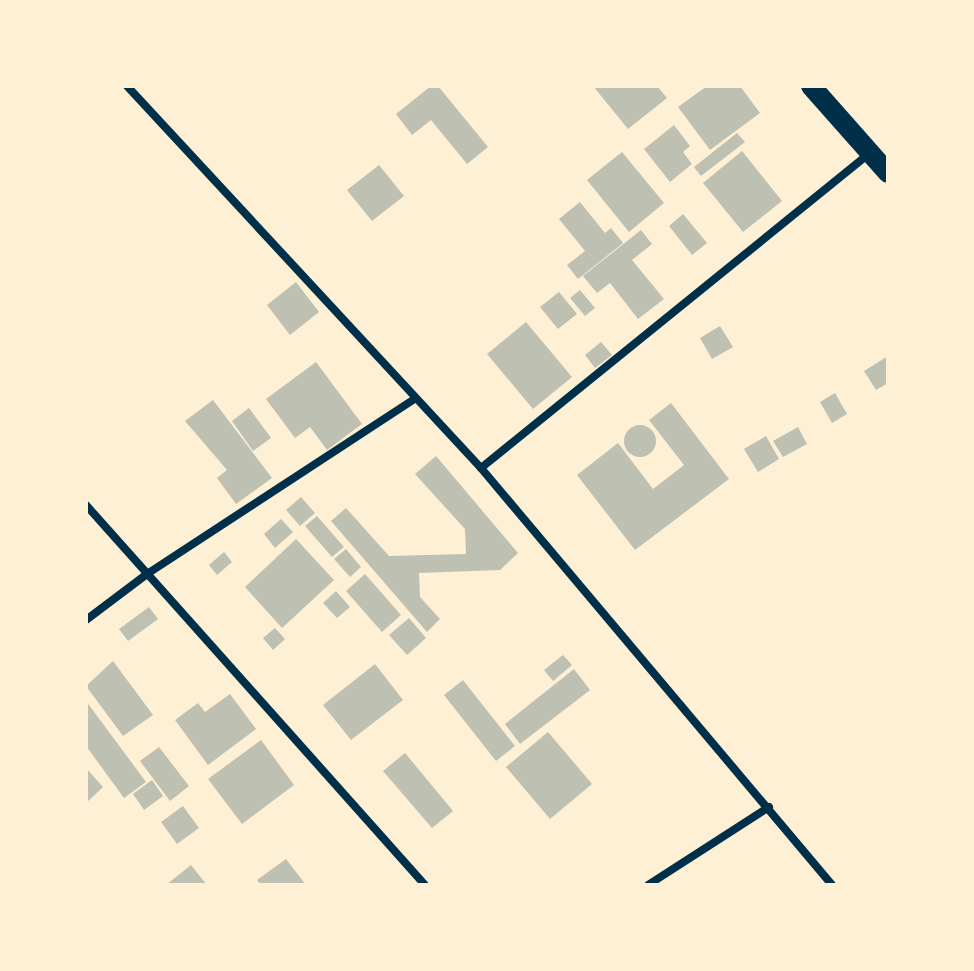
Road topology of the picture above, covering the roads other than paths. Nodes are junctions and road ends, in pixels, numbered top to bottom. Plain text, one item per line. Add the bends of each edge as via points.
1 (127, 86) edge
2 (811, 86) edge
3 (869, 153) junction
4 (888, 173) edge
5 (416, 398) junction
6 (481, 468) junction
7 (86, 505) edge
8 (147, 574) junction
9 (86, 620) edge
10 (769, 807) junction
11 (425, 885) edge
12 (648, 885) edge
13 (832, 885) edge

1 - 5 street
2 - 3 main road
3 - 4 main road
3 - 6 street
5 - 6 street
5 - 8 street
6 - 10 street
7 - 8 street
8 - 9 street
8 - 11 street
10 - 12 street
10 - 13 street

